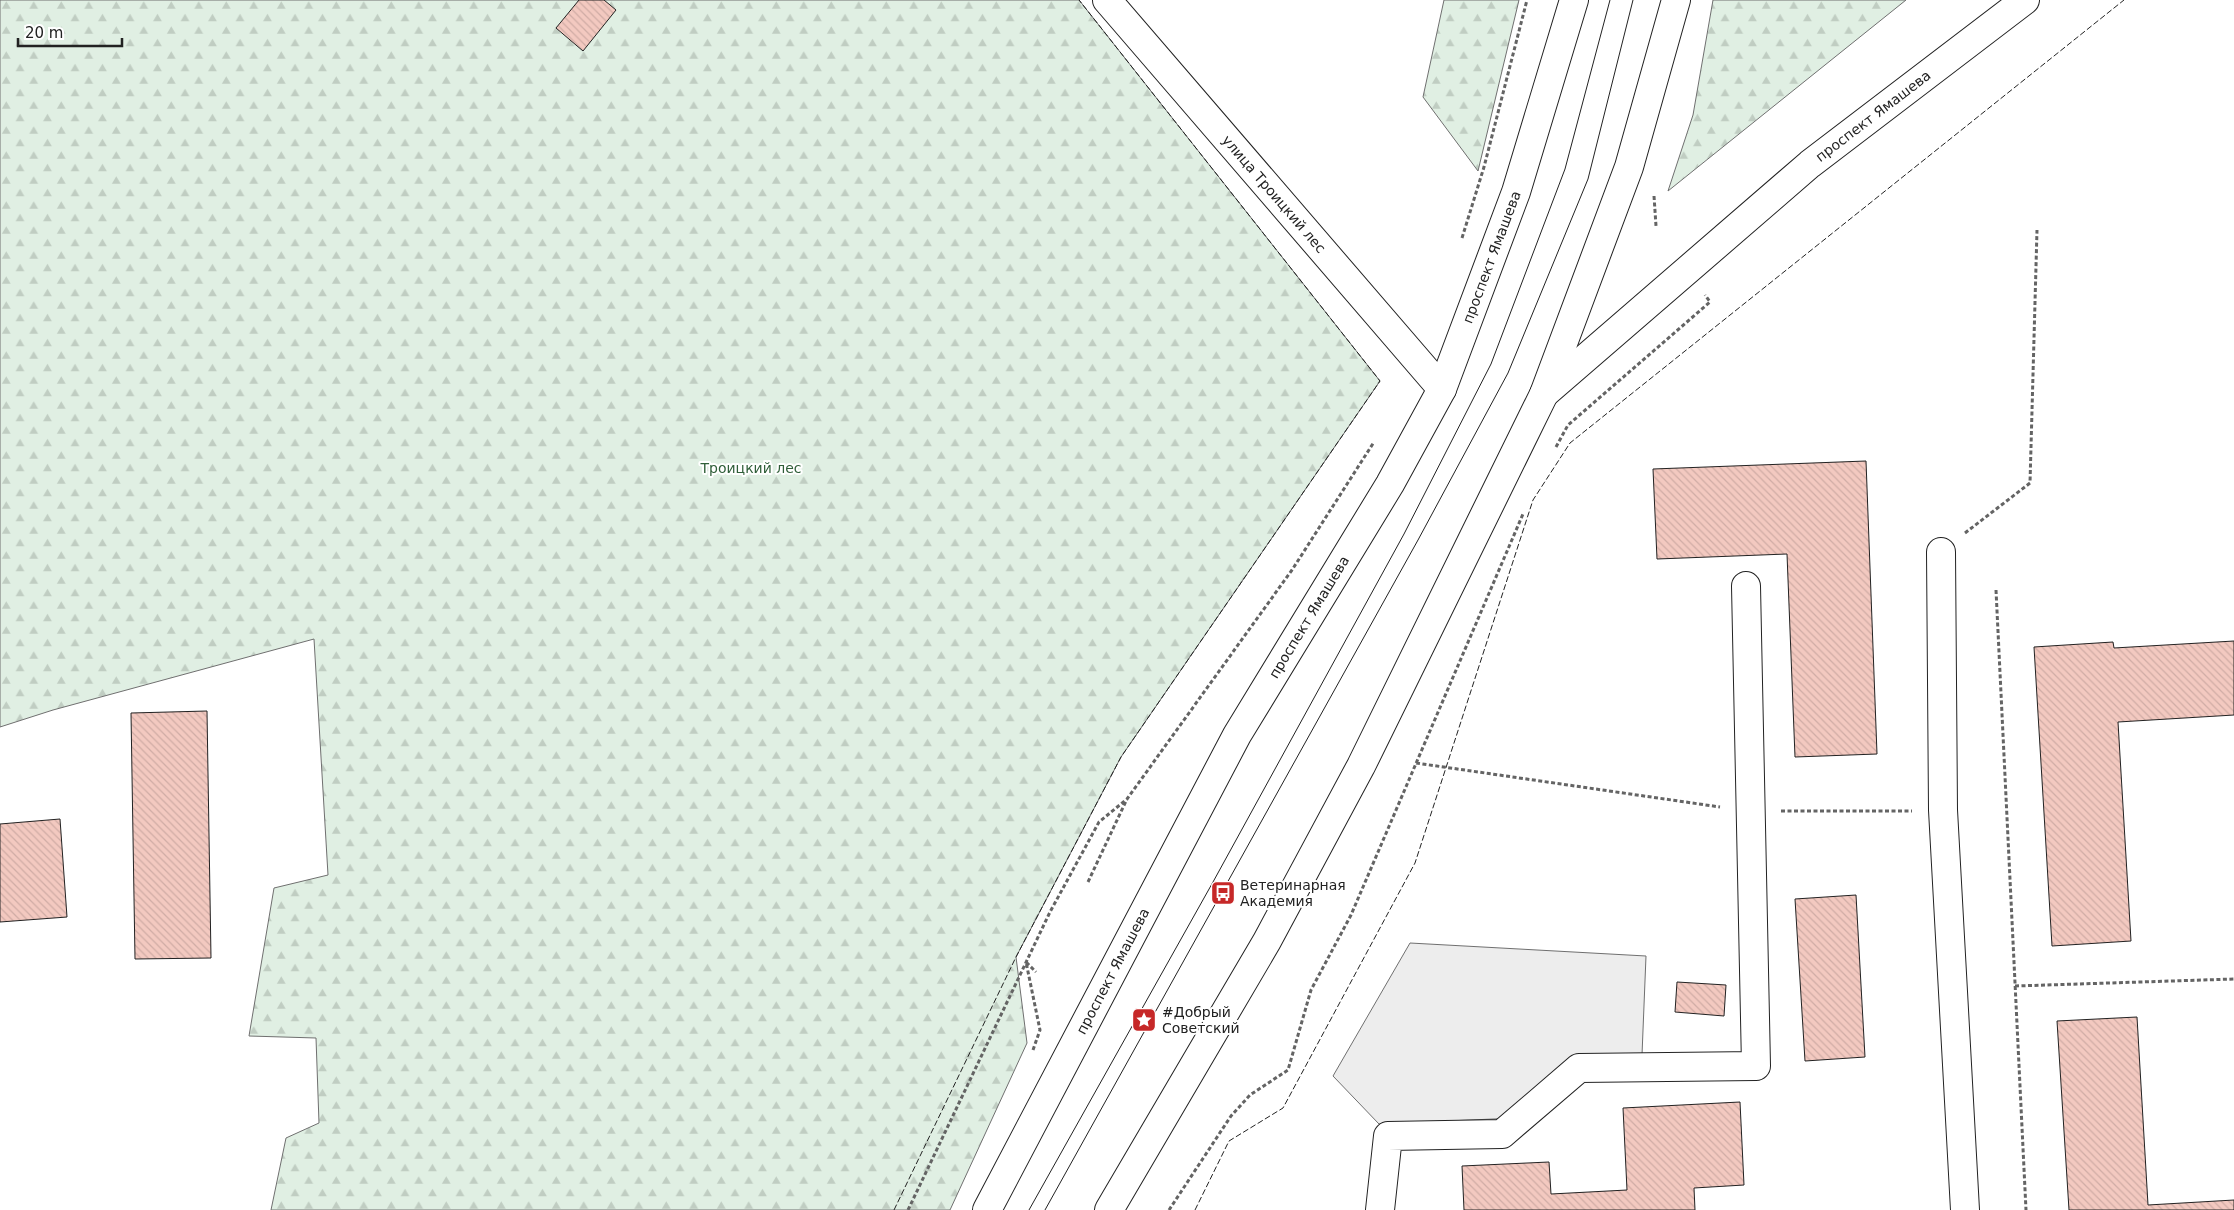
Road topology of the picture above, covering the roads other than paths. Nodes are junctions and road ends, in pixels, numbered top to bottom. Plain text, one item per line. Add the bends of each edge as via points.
1 (1107, 0) edge
2 (1574, 0) edge
3 (1676, 0) edge
4 (2025, 0) edge
5 (1442, 389) junction
6 (1544, 394) junction
7 (1941, 552) road end
8 (1746, 586) dead end
9 (987, 1210) edge
10 (1109, 1210) edge
11 (1380, 1210) edge
12 (1965, 1210) edge

1 - 5 main road, улица Троицкий лес
2 - 5 main road, проспект Ямашева via 1516,192
3 - 6 main road, проспект Ямашева via 1629,167
4 - 6 main road, проспект Ямашева via 1810,164
5 - 9 main road, проспект Ямашева via 1390,484 1237,735
6 - 10 main road, проспект Ямашева via 1357,774 1267,941
7 - 12 main road via 1943,810
8 - 11 main road via 1756,1066 1579,1068 1502,1134 1388,1136

